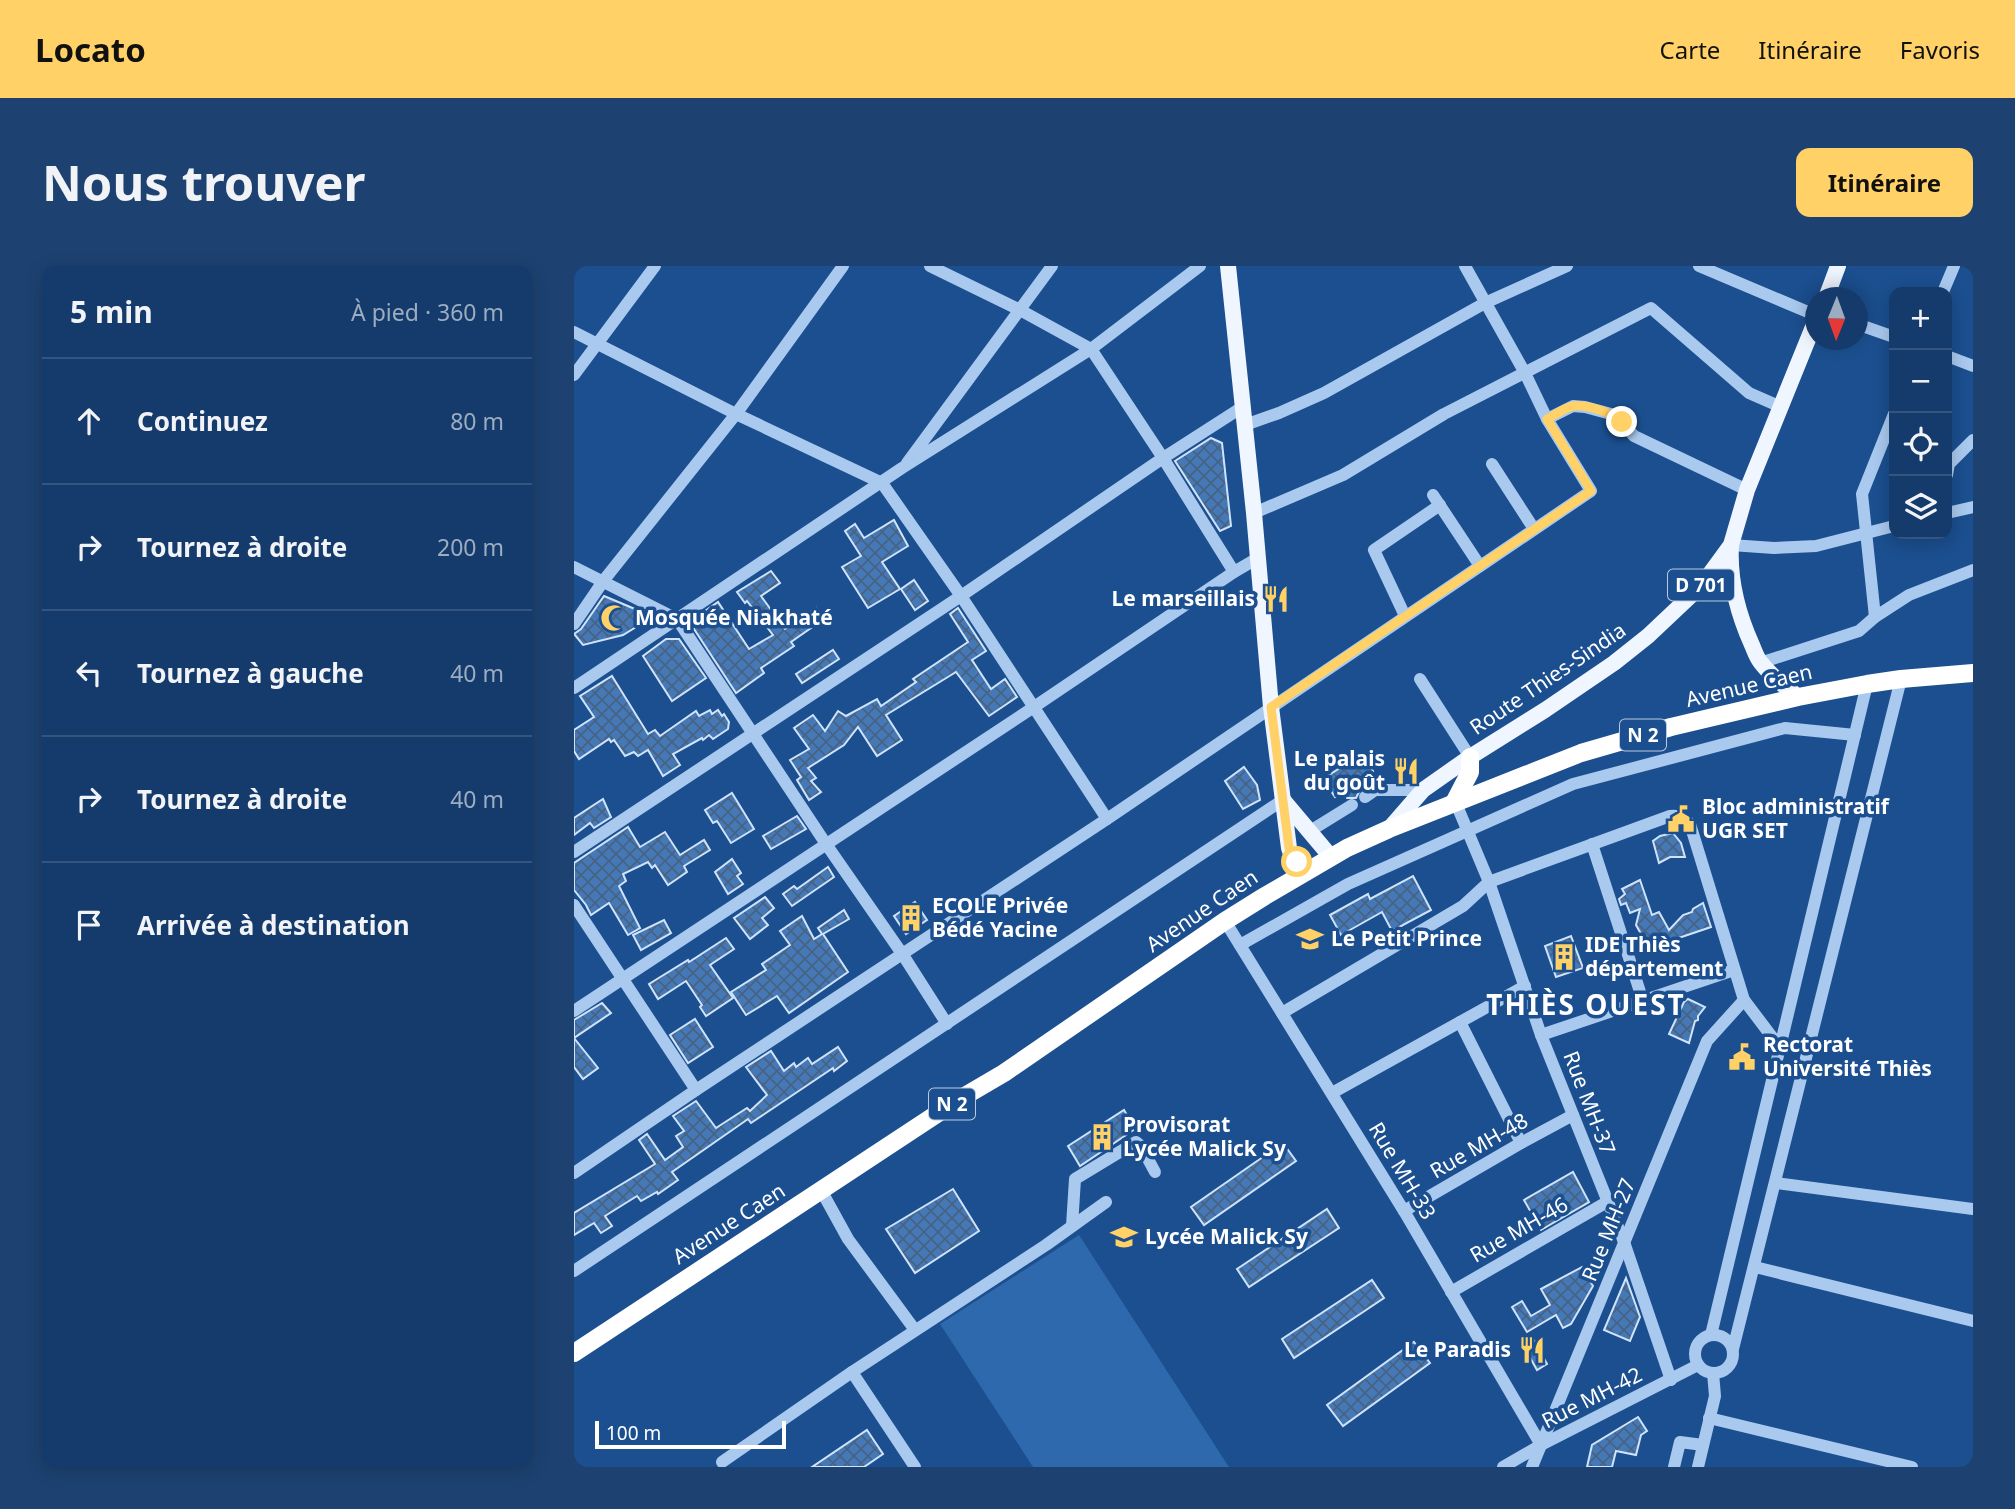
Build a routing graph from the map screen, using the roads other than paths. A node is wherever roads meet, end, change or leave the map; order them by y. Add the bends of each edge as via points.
1 (655, 266) edge
2 (843, 266) edge
3 (930, 266) edge
4 (1052, 266) edge
5 (1200, 266) edge
6 (1228, 266) edge
7 (1465, 266) edge
8 (1567, 266) edge
9 (1699, 266) edge
10 (1838, 266) edge
11 (1954, 266) edge
12 (1830, 287) edge
13 (1945, 287) edge
14 (1485, 303) junction
15 (1020, 310) junction
16 (1805, 311) edge
17 (1868, 328) edge
18 (574, 332) edge
19 (1889, 335) edge
20 (598, 343) junction
21 (1805, 347) edge
22 (1091, 349) junction
23 (1952, 358) edge
24 (1973, 366) edge
25 (1525, 373) junction
26 (574, 375) edge
27 (1244, 406) junction
28 (1781, 407) junction
29 (736, 414) junction
30 (1547, 419) junction
31 (1245, 425) junction
32 (1973, 440) edge
33 (1889, 441) edge
34 (1163, 458) junction
35 (1952, 463) edge
36 (1492, 464) dead end
37 (902, 468) junction
38 (882, 483) junction
39 (1747, 490) junction
40 (1973, 507) edge
41 (1952, 512) edge
42 (1254, 513) junction
43 (1889, 527) edge
44 (1535, 529) junction
45 (1865, 533) junction
46 (1731, 545) junction
47 (1258, 558) junction
48 (574, 566) edge
49 (1480, 566) junction
50 (1973, 570) edge
51 (1234, 572) junction
52 (604, 580) junction
53 (961, 596) junction
54 (1405, 616) junction
55 (1875, 617) junction
56 (677, 619) junction
57 (574, 624) edge
58 (1760, 663) junction
59 (1973, 673) edge
60 (1420, 679) dead end
61 (1901, 679) junction
62 (1867, 684) junction
63 (574, 688) edge
64 (1798, 697) junction
65 (1271, 707) junction
66 (1034, 708) junction
67 (754, 734) junction
68 (1855, 735) junction
69 (1470, 757) junction
70 (1423, 790) junction
71 (1365, 797) dead end
72 (1283, 800) junction
73 (1455, 801) junction
74 (1352, 805) dead end
75 (1107, 819) junction
76 (1390, 828) junction
77 (1310, 831) junction
78 (1468, 831) junction
79 (826, 844) junction
80 (1592, 844) junction
81 (574, 852) edge
82 (1331, 857) junction
83 (1304, 872) junction
84 (1489, 882) junction
85 (574, 905) edge
86 (1225, 921) junction
87 (1240, 945) junction
88 (903, 955) junction
89 (1734, 970) junction
90 (622, 979) junction
91 (1525, 986) junction
92 (1744, 1000) junction
93 (1643, 1001) junction
94 (574, 1011) edge
95 (1282, 1013) junction
96 (1460, 1022) junction
97 (947, 1024) junction
98 (1541, 1035) junction
99 (1779, 1046) junction
100 (696, 1090) junction
101 (1332, 1093) junction
102 (1573, 1115) junction
103 (1521, 1143) junction
104 (1155, 1172) dead end
105 (574, 1173) edge
106 (1776, 1183) junction
107 (821, 1190) junction
108 (1106, 1202) dead end
109 (1607, 1202) junction
110 (1973, 1209) edge
111 (1405, 1211) junction
112 (1072, 1226) junction
113 (1624, 1242) junction
114 (1755, 1267) junction
115 (574, 1271) edge
116 (1451, 1292) junction
117 (1973, 1321) edge
118 (915, 1330) junction
119 (1711, 1335) junction
120 (1733, 1349) junction
121 (574, 1353) edge
122 (1698, 1365) junction
123 (852, 1372) junction
124 (1713, 1373) junction
125 (1671, 1380) junction
126 (1709, 1419) junction
127 (1541, 1445) junction
128 (1703, 1445) junction
129 (722, 1462) dead end
130 (915, 1467) edge
131 (1503, 1467) edge
132 (1532, 1467) edge
133 (1674, 1467) edge
134 (1698, 1467) edge
135 (1912, 1467) edge

1 - 20 street
2 - 29 street
3 - 15 street
4 - 15 street
5 - 22 street
6 - 27 main road
7 - 14 street
8 - 14 street
9 - 16 street
10 - 12 main road
11 - 13 street
14 - 25 street
14 - 31 street via 1324,393
15 - 22 street
15 - 37 street
17 - 19 street
18 - 20 street
20 - 26 street
20 - 29 street
21 - 28 main road, Route Thies-Sindia / D 701
22 - 34 street
22 - 37 street
23 - 24 street
25 - 28 street via 1651,308 1748,393
25 - 30 street
25 - 42 street via 1444,414 1343,475
27 - 31 main road
27 - 34 street
28 - 39 main road, Route Thies-Sindia / D 701
29 - 38 street
29 - 52 street
30 - 39 street via 1573,406 1611,414 1634,436
30 - 44 street via 1591,491
31 - 42 main road
32 - 35 street
33 - 45 street via 1862,494
34 - 51 street
34 - 53 street
36 - 44 street
37 - 38 street
38 - 53 street
38 - 56 street
39 - 46 main road, Route Thies-Sindia / D 701
40 - 41 street
42 - 47 main road
43 - 45 street
44 - 49 street
45 - 46 street via 1816,546
45 - 55 street
46 - 58 main road via 1738,609
46 - 69 main road, Route Thies-Sindia / D 701 via 1700,586 1648,636 1578,688
47 - 51 street
47 - 65 main road
48 - 52 street
49 - 54 street
49 - 54 street via 1436,500 1374,550
50 - 55 street via 1909,595
51 - 66 street
52 - 56 street
52 - 57 street
53 - 66 street
53 - 67 street
54 - 65 street
55 - 58 street via 1843,638
56 - 63 street
56 - 67 street
58 - 64 main road
59 - 61 highway, Avenue Caen / N 2
60 - 69 street
61 - 62 highway, Avenue Caen / N 2
61 - 106 street
62 - 64 highway, Avenue Caen / N 2
62 - 68 street
64 - 73 highway, Avenue Caen / N 2 via 1581,753
65 - 72 main road
65 - 75 street
66 - 75 street
66 - 79 street
67 - 79 street
67 - 81 street
68 - 78 street via 1785,728 1573,784
68 - 99 street
69 - 70 main road, Route Thies-Sindia / D 701
69 - 73 highway via 1470,772
70 - 71 street via 1375,790
70 - 76 main road, Route Thies-Sindia / D 701
72 - 77 main road
72 - 83 main road via 1291,853
72 - 97 street
73 - 76 highway, Avenue Caen / N 2
73 - 78 street, Rue MH-37
74 - 77 street
75 - 88 street
76 - 82 highway, Avenue Caen / N 2
77 - 82 main road
78 - 84 street, Rue MH-37
78 - 87 street via 1348,884
79 - 88 street
79 - 90 street
80 - 84 street
80 - 89 street via 1670,816 1688,821
80 - 93 street
82 - 83 highway, Avenue Caen / N 2
83 - 86 highway, Avenue Caen / N 2
84 - 91 street, Rue MH-37
84 - 95 street via 1463,906
85 - 90 street
86 - 87 street, Rue MH-33
86 - 107 highway, Avenue Caen / N 2 via 1004,1073
87 - 95 street, Rue MH-33
88 - 97 street
88 - 100 street
89 - 92 street
89 - 93 street
90 - 94 street
90 - 100 street
91 - 96 street
91 - 98 street, Rue MH-37
92 - 99 street
92 - 113 street, Rue MH-27 via 1707,1041
93 - 98 street
95 - 101 street, Rue MH-33
96 - 101 street
96 - 103 street
97 - 115 street
98 - 102 street, Rue MH-37
99 - 119 street
100 - 105 street
101 - 111 street, Rue MH-33
102 - 103 street, Rue MH-48
102 - 109 street, Rue MH-37
103 - 111 street, Rue MH-48
104 - 112 street via 1136,1142 1075,1179
106 - 110 street
106 - 114 street
107 - 118 street via 848,1239
107 - 121 highway, Avenue Caen / N 2
108 - 112 street
109 - 113 street, Rue MH-37
109 - 116 street, Rue MH-46
111 - 116 street, Rue MH-33
112 - 118 street
113 - 125 street, Rue MH-37
113 - 127 street, Rue MH-27
114 - 117 street
114 - 120 street
116 - 127 street, Rue MH-33
118 - 123 street
119 - 120 street via 1721,1335
119 - 122 street via 1697,1344
120 - 124 street via 1729,1367
122 - 124 street
122 - 125 street, Rue MH-42
123 - 129 street
123 - 130 street
124 - 126 street via 1715,1396
125 - 127 street, Rue MH-42
126 - 128 street
126 - 135 street
127 - 131 street, Rue MH-42
127 - 132 street, Rue MH-27
128 - 133 street via 1680,1442
128 - 134 street

